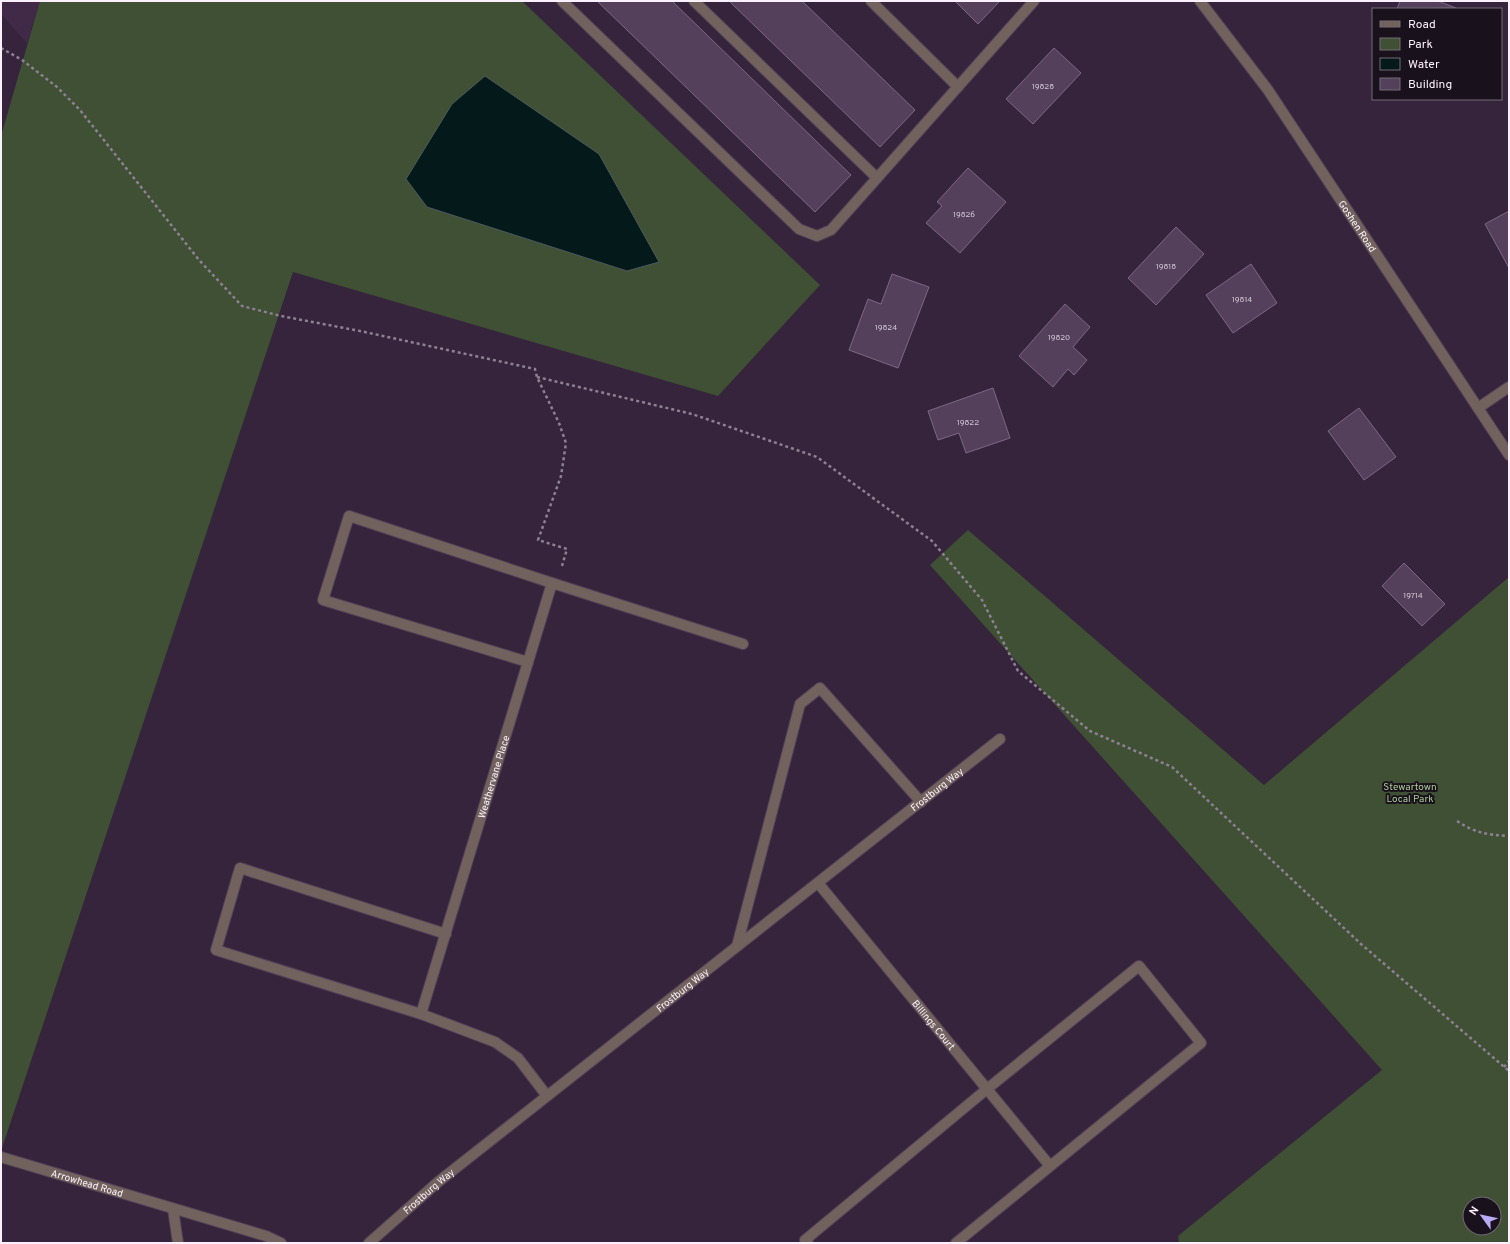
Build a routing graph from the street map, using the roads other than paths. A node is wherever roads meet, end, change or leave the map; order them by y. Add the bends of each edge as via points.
1 (562, 1) edge
2 (694, 1) edge
3 (871, 1) edge
4 (1034, 1) edge
5 (1200, 1) edge
6 (958, 87) junction
7 (877, 178) junction
8 (1509, 386) edge
9 (1478, 408) junction
10 (1509, 455) edge
11 (555, 584) junction
12 (743, 644) dead end
13 (528, 662) junction
14 (1000, 740) dead end
15 (921, 802) junction
16 (818, 883) junction
17 (446, 934) junction
18 (737, 946) junction
19 (421, 1014) junction
20 (987, 1089) junction
21 (547, 1096) junction
22 (1, 1157) edge
23 (1050, 1166) junction
24 (173, 1209) junction
25 (278, 1242) edge
26 (178, 1243) edge
27 (369, 1243) edge
28 (808, 1243) edge
29 (956, 1243) edge

1 - 7 street via 799,229 817,236 831,230
2 - 7 street
3 - 6 street
4 - 6 street
5 - 9 street, Goshen Road via 1268,90
6 - 7 street
8 - 9 street
9 - 10 street, Goshen Road
11 - 12 street
11 - 13 street, Weathervane Place
11 - 13 street via 349,516 323,600
13 - 17 street, Weathervane Place
14 - 15 street, Frostburg Way
15 - 16 street, Frostburg Way
15 - 18 street via 820,688 800,704
16 - 18 street, Frostburg Way
16 - 20 street, Billings Court
17 - 19 street, Weathervane Place
17 - 19 street via 240,868 216,950
18 - 21 street, Frostburg Way
19 - 21 street via 495,1042 518,1058
20 - 23 street, Billings Court
20 - 23 street via 1139,966 1202,1043
20 - 28 street via 805,1240
21 - 27 street, Frostburg Way via 438,1182
22 - 24 street, Arrowhead Road
23 - 29 street
24 - 25 street, Arrowhead Road via 266,1236
24 - 26 street

